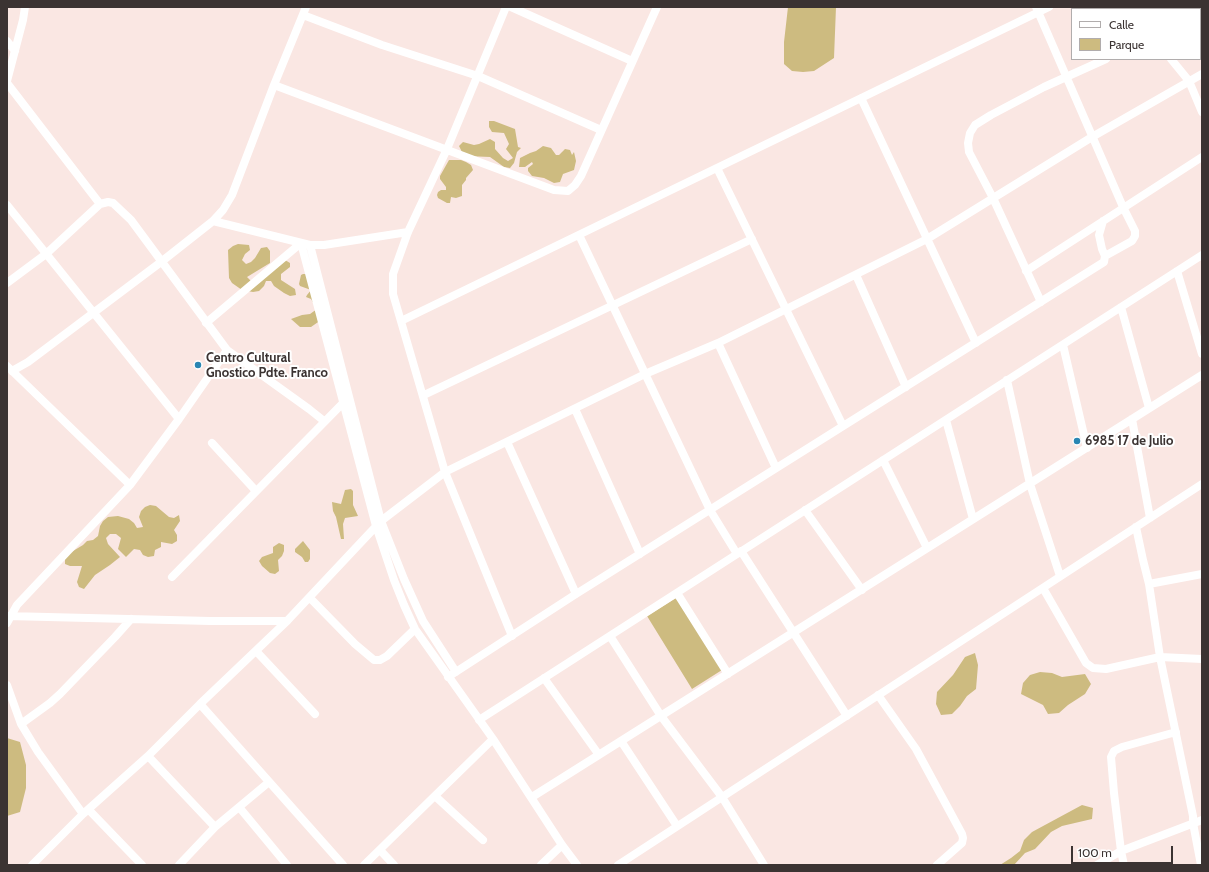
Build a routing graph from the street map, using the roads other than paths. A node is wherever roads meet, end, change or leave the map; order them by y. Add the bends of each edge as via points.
1 (25, 7) edge
2 (306, 7) edge
3 (506, 7) edge
4 (512, 7) edge
5 (658, 7) edge
6 (1049, 7) edge
7 (1037, 10) edge
8 (303, 16) junction
9 (7, 41) edge
10 (15, 51) junction
11 (632, 60) junction
12 (1104, 60) edge
13 (1172, 60) edge
14 (1202, 74) edge
15 (478, 76) junction
16 (1066, 77) junction
17 (1189, 81) junction
18 (7, 82) edge
19 (274, 84) junction
20 (860, 98) junction
21 (1202, 112) edge
22 (601, 130) junction
23 (1092, 137) junction
24 (447, 149) junction
25 (1202, 157) edge
26 (717, 168) junction
27 (993, 198) junction
28 (100, 204) junction
29 (7, 205) edge
30 (1123, 207) junction
31 (213, 221) junction
32 (1103, 221) junction
33 (408, 232) junction
34 (579, 235) junction
35 (752, 239) junction
36 (927, 239) junction
37 (301, 243) junction
38 (310, 245) junction
39 (46, 254) junction
40 (1105, 256) junction
41 (1202, 256) edge
42 (161, 262) junction
43 (1026, 271) junction
44 (1178, 271) junction
45 (856, 275) junction
46 (7, 283) edge
47 (1041, 302) junction
48 (612, 305) junction
49 (1121, 307) junction
50 (786, 309) junction
51 (94, 312) junction
52 (401, 321) junction
53 (206, 323) junction
54 (718, 343) junction
55 (976, 343) junction
56 (1063, 345) junction
57 (228, 350) junction
58 (1202, 354) edge
59 (9, 368) edge
60 (646, 374) junction
61 (1202, 375) edge
62 (1007, 380) junction
63 (906, 387) junction
64 (424, 395) junction
65 (343, 403) junction
66 (1149, 408) junction
67 (575, 409) junction
68 (179, 419) junction
69 (1132, 419) junction
70 (946, 420) junction
71 (324, 421) junction
72 (843, 426) junction
73 (508, 442) junction
74 (212, 443) dead end
75 (1087, 448) junction
76 (883, 460) junction
77 (776, 468) junction
78 (445, 472) junction
79 (1030, 484) junction
80 (1202, 484) edge
81 (130, 485) junction
82 (256, 491) junction
83 (710, 510) junction
84 (805, 510) junction
85 (1150, 518) junction
86 (973, 519) junction
87 (379, 524) junction
88 (1136, 527) junction
89 (927, 548) junction
90 (739, 553) junction
91 (640, 554) junction
92 (1202, 574) edge
93 (1060, 576) junction
94 (172, 577) dead end
95 (1149, 584) junction
96 (1043, 588) junction
97 (862, 590) junction
98 (677, 593) junction
99 (576, 594) junction
100 (310, 598) junction
101 (8, 619) edge
102 (131, 619) junction
103 (287, 621) junction
104 (415, 629) junction
105 (794, 632) junction
106 (512, 636) junction
107 (610, 636) junction
108 (256, 651) junction
109 (1160, 657) junction
110 (1202, 659) edge
111 (456, 672) junction
112 (728, 674) junction
113 (448, 677) junction
114 (544, 678) junction
115 (7, 684) edge
116 (878, 695) junction
117 (200, 704) junction
118 (315, 714) dead end
119 (661, 716) junction
120 (847, 716) junction
121 (478, 720) junction
122 (21, 724) junction
123 (1176, 732) junction
124 (493, 739) junction
125 (621, 742) junction
126 (600, 755) junction
127 (148, 756) junction
128 (269, 782) junction
129 (435, 796) junction
130 (722, 797) junction
131 (532, 798) junction
132 (239, 807) junction
133 (86, 812) junction
134 (1202, 820) edge
135 (1193, 823) junction
136 (677, 826) junction
137 (215, 828) junction
138 (483, 840) dead end
139 (562, 844) junction
140 (380, 850) junction
141 (1121, 851) junction
142 (38, 863) edge
143 (761, 864) edge
144 (142, 865) edge
145 (179, 865) edge
146 (287, 865) edge
147 (343, 865) edge
148 (364, 865) edge
149 (394, 865) edge
150 (541, 865) edge
151 (577, 865) edge
152 (618, 865) edge
153 (937, 865) edge
154 (1097, 865) edge
155 (1124, 865) edge
156 (1201, 865) edge

1 - 10 street
2 - 8 street
3 - 15 street
4 - 11 street
5 - 11 street
6 - 7 street
7 - 16 street
7 - 20 street
8 - 15 street
8 - 19 street
9 - 10 street
10 - 18 street
11 - 22 street
12 - 16 street
13 - 17 street
14 - 17 street
15 - 22 street
15 - 24 street
16 - 23 street
16 - 27 street via 991,115 972,129 968,143 969,152
17 - 21 street
17 - 23 street
18 - 28 street
19 - 24 street
19 - 31 street via 232,195 224,210
20 - 26 street
20 - 36 street
22 - 24 street via 581,176 568,191 554,190
23 - 27 street
23 - 30 street
24 - 33 street
25 - 30 street
26 - 34 street
26 - 35 street
27 - 36 street
27 - 43 street
28 - 39 street
28 - 42 street via 113,203 131,220
29 - 39 street
30 - 32 street
30 - 40 street via 1136,232 1135,236 1132,241
31 - 37 street
31 - 42 street
32 - 40 street via 1099,234
32 - 43 street
33 - 38 street
33 - 52 street via 393,274 393,294
34 - 48 street
34 - 52 street
35 - 48 street
35 - 50 street
36 - 45 street
36 - 55 street
37 - 38 street
37 - 53 street
37 - 65 street
38 - 87 street
39 - 46 street
39 - 51 street
40 - 47 street via 1104,262
41 - 44 street
42 - 51 street
42 - 53 street
43 - 47 street
44 - 49 street
44 - 58 street
45 - 50 street
45 - 63 street
47 - 55 street
48 - 60 street
48 - 64 street
49 - 56 street
49 - 66 street
50 - 54 street
50 - 72 street
51 - 59 street via 28,362
51 - 68 street
52 - 64 street
53 - 57 street
54 - 60 street
54 - 77 street
55 - 63 street
56 - 62 street
56 - 75 street
57 - 68 street
57 - 71 street
59 - 81 street
60 - 67 street
60 - 83 street
61 - 66 street
62 - 70 street
62 - 79 street
63 - 72 street
64 - 78 street
65 - 71 street
65 - 87 street
66 - 69 street
67 - 73 street
67 - 91 street
68 - 81 street
69 - 75 street
69 - 85 street
70 - 76 street
70 - 86 street
71 - 82 street
72 - 77 street
73 - 78 street
73 - 99 street
74 - 82 street
75 - 79 street
76 - 84 street
76 - 89 street
77 - 83 street
78 - 87 street
78 - 106 street
79 - 86 street
79 - 93 street
80 - 85 street
81 - 101 street via 17,605
82 - 94 street
83 - 90 street
83 - 91 street
84 - 90 street
84 - 97 street
85 - 88 street
86 - 89 street
87 - 100 street
87 - 104 street via 394,580
87 - 111 street via 423,621
88 - 93 street
88 - 95 street
89 - 97 street
90 - 98 street
90 - 105 street
91 - 99 street
92 - 95 street
93 - 96 street
95 - 109 street
96 - 109 street via 1086,663 1093,668 1106,669
96 - 116 street
97 - 105 street
98 - 107 street
98 - 112 street
99 - 106 street
100 - 103 street
100 - 104 street via 374,660 387,656
101 - 102 street
102 - 103 street
102 - 122 street via 60,694
103 - 108 street
104 - 113 street
105 - 112 street
105 - 120 street
106 - 111 street
107 - 114 street
107 - 119 street
108 - 117 street
108 - 118 street
109 - 110 street
109 - 123 street
111 - 113 street
112 - 119 street
113 - 121 street
114 - 121 street
114 - 126 street
115 - 122 street
116 - 120 street
116 - 153 street via 916,749 962,834 962,843
117 - 127 street
117 - 128 street
119 - 125 street
119 - 130 street
120 - 130 street
121 - 124 street
122 - 133 street via 38,752
123 - 135 street
123 - 141 street via 1122,747 1114,751 1111,757
124 - 129 street
124 - 131 street
125 - 126 street
125 - 136 street
126 - 131 street
127 - 133 street
127 - 137 street
128 - 132 street
128 - 147 street
129 - 138 street
129 - 140 street
130 - 136 street
130 - 143 street
131 - 139 street
132 - 137 street
132 - 146 street
133 - 142 street
133 - 144 street
134 - 135 street
135 - 141 street
135 - 156 street
136 - 152 street
137 - 145 street
139 - 150 street
139 - 151 street
140 - 148 street
140 - 149 street
141 - 154 street
141 - 155 street

